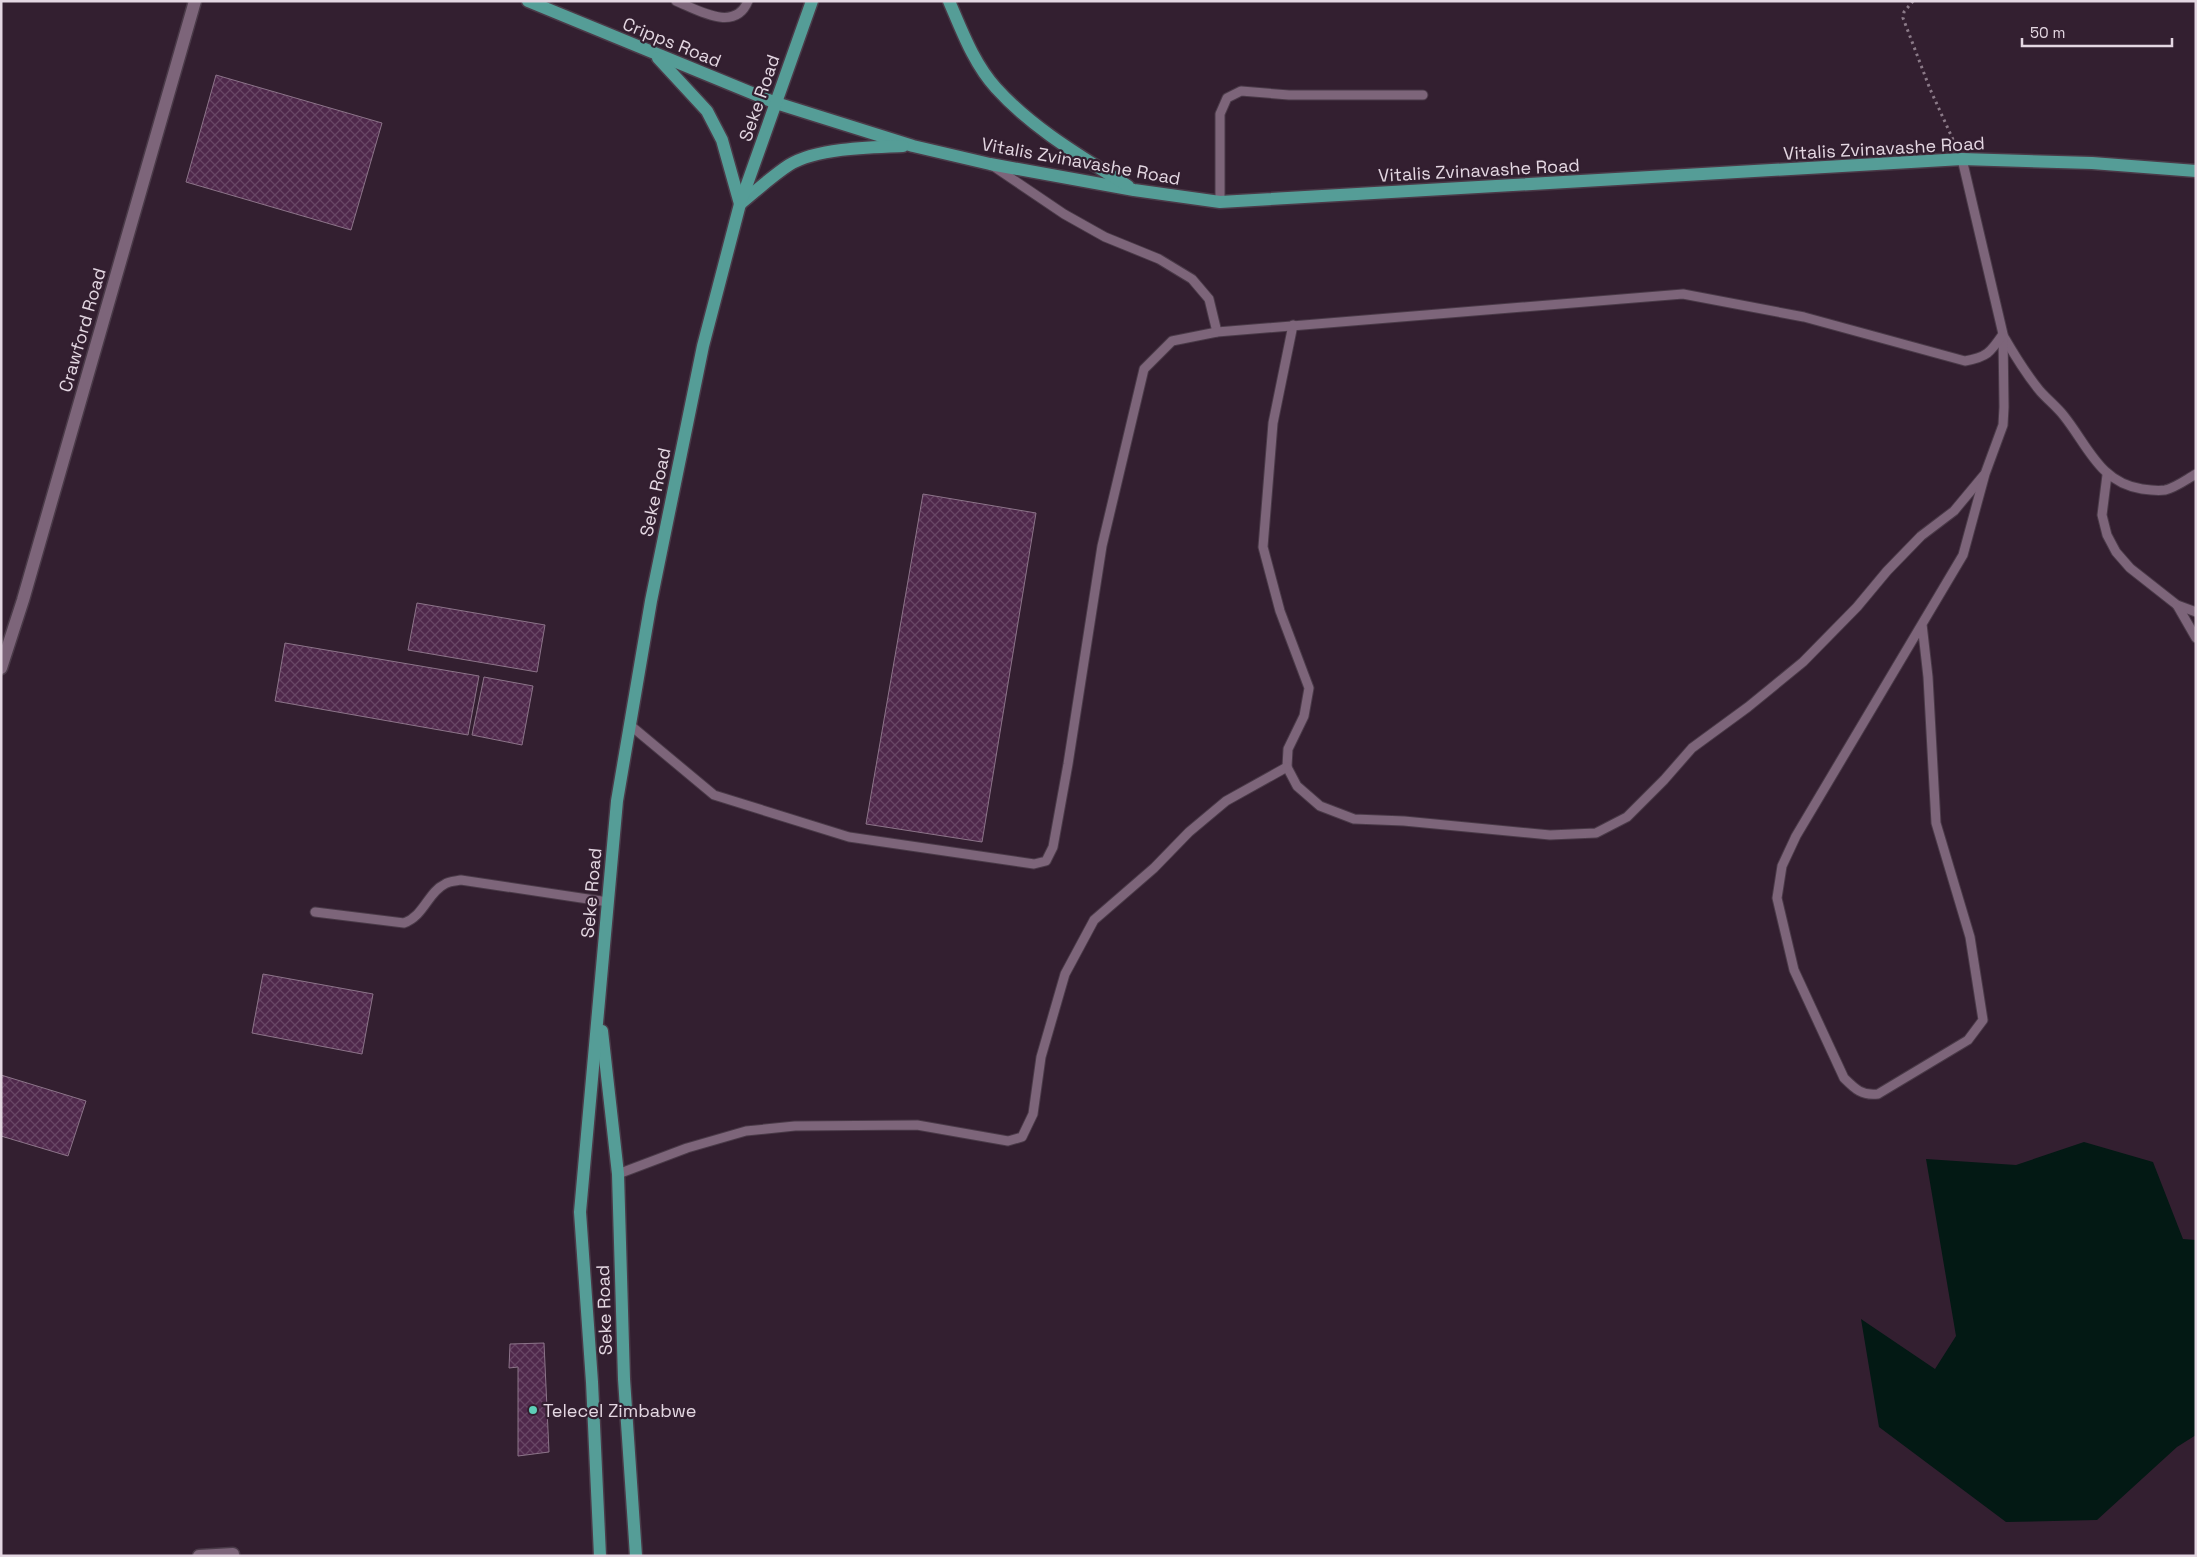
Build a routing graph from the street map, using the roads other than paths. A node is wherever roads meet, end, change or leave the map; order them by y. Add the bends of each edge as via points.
1 (194, 1) edge
2 (528, 1) edge
3 (676, 1) edge
4 (748, 1) edge
5 (812, 1) edge
6 (949, 1) edge
7 (655, 54) junction
8 (1423, 95) dead end
9 (776, 103) junction
10 (913, 146) junction
11 (1962, 159) junction
12 (990, 164) junction
13 (2196, 171) edge
14 (1134, 190) junction
15 (1220, 202) junction
16 (740, 204) junction
17 (1293, 326) junction
18 (1217, 332) junction
19 (2003, 334) junction
20 (1985, 474) junction
21 (2196, 474) edge
22 (2107, 475) junction
23 (2177, 605) junction
24 (2196, 612) edge
25 (1922, 624) junction
26 (2196, 638) edge
27 (1, 668) edge
28 (630, 725) junction
29 (1287, 767) junction
30 (608, 902) junction
31 (315, 912) dead end
32 (599, 1004) junction
33 (618, 1174) junction
34 (233, 1554) dead end
35 (199, 1556) edge
36 (600, 1556) edge
37 (636, 1556) edge

1 - 27 street, Crawford Road
2 - 7 main road, Cripps Road
3 - 4 lane via 720,18 733,17 744,10
5 - 9 main road, Seke Road
6 - 14 main road via 968,46 996,87 1038,127
7 - 9 main road, Cripps Road
7 - 16 main road via 707,111 722,140
8 - 15 lane via 1241,92 1227,98 1220,114
9 - 10 main road, Vitalis Zvinavashe Road
9 - 16 main road, Seke Road
10 - 12 main road, Vitalis Zvinavashe Road
10 - 16 main road via 858,147 816,155 790,164
11 - 13 main road, Vitalis Zvinavashe Road via 2092,163
11 - 15 main road, Vitalis Zvinavashe Road
11 - 19 lane
12 - 14 main road, Vitalis Zvinavashe Road
12 - 18 lane via 1064,214 1105,237 1159,259 1192,279 1209,299
14 - 15 main road, Vitalis Zvinavashe Road
16 - 28 main road, Seke Road via 703,346 650,601
17 - 18 lane
17 - 19 lane via 1683,294 1804,317 1965,361 1983,358
17 - 29 lane via 1273,423 1264,547 1280,611 1309,688 1304,716 1288,749
18 - 28 lane via 1172,341 1144,369 1102,546 1068,764 1053,847 1046,861 1034,864 849,837 714,795
19 - 20 lane via 2003,425
19 - 22 lane via 2018,362 2070,422
20 - 25 lane via 1963,555
20 - 29 lane via 1954,511 1921,536 1803,662 1692,748 1626,817 1596,833 1550,835 1354,819 1320,806 1297,786
21 - 22 lane via 2166,490 2131,488
22 - 23 lane via 2102,516 2116,552 2130,568
23 - 24 lane
23 - 26 lane
25 - 25 lane via 1796,836 1782,866 1777,898 1794,970 1844,1078 1866,1095 1878,1094 1968,1040 1983,1020 1970,937 1936,823
28 - 30 main road, Seke Road via 617,801
29 - 33 lane via 1226,801 1094,920 1065,974 1041,1057 1033,1114 1022,1137 1008,1141 917,1126 795,1126 746,1132 687,1148
30 - 31 lane via 461,880 440,887 416,917 404,923
30 - 32 main road, Seke Road
32 - 33 main road, Seke Road
32 - 36 main road, Seke Road via 580,1212
33 - 37 main road, Seke Road via 624,1379
34 - 35 street

